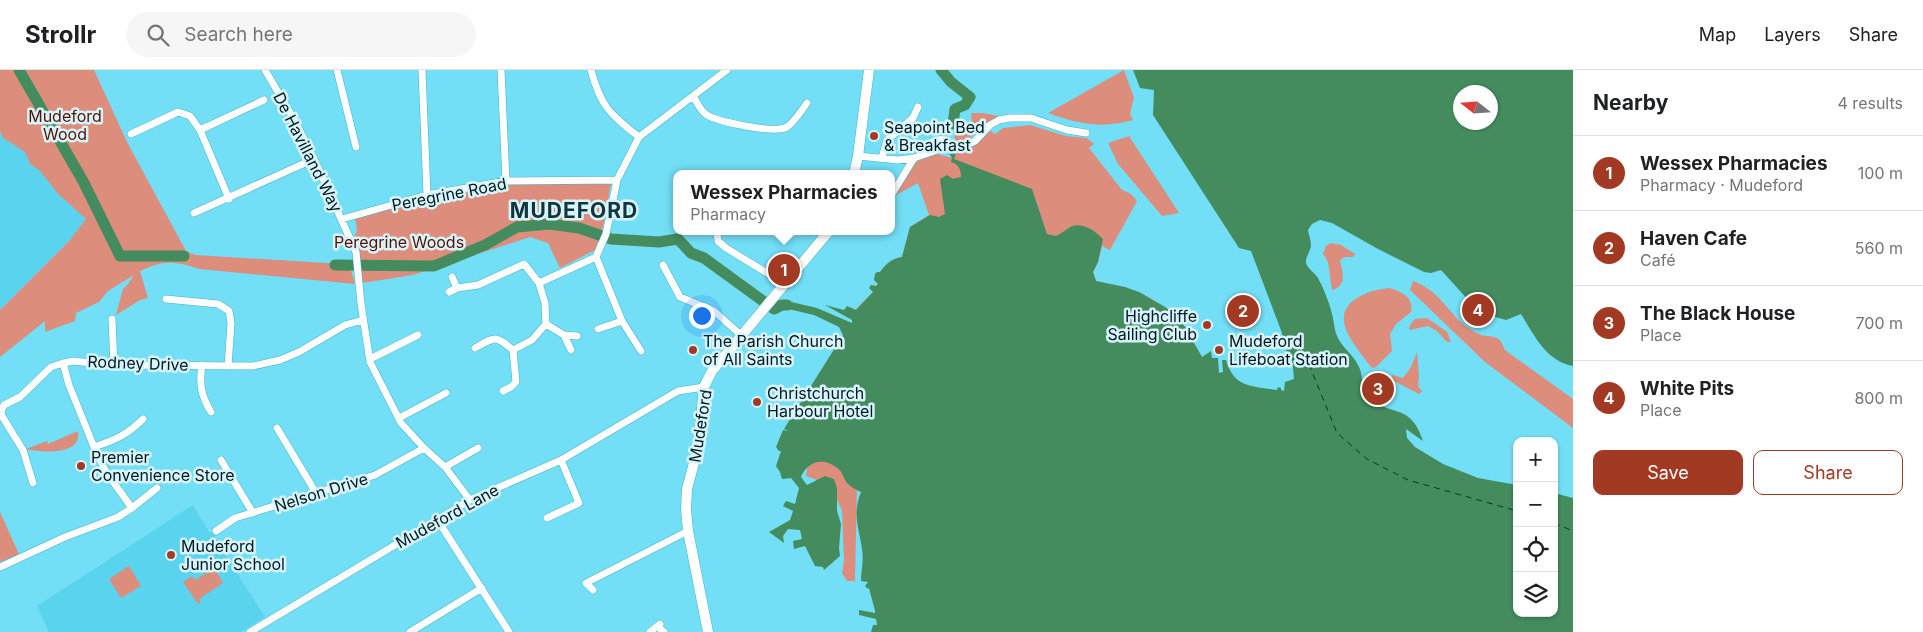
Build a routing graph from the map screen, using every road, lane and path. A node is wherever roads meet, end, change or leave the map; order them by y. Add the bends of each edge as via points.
1 (264, 70) edge
2 (337, 70) edge
3 (422, 70) edge
4 (500, 70) edge
5 (591, 70) edge
6 (726, 70) edge
7 (869, 70) edge
8 (693, 96) junction
9 (264, 100) dead end
10 (807, 103) dead end
11 (918, 107) dead end
12 (200, 130) junction
13 (1086, 133) dead end
14 (131, 134) dead end
15 (639, 136) junction
16 (356, 147) dead end
17 (858, 156) junction
18 (882, 158) junction
19 (914, 158) junction
20 (314, 159) junction
21 (855, 170) edge
22 (617, 180) junction
23 (506, 181) junction
24 (895, 189) edge
25 (426, 195) junction
26 (229, 199) junction
27 (194, 213) dead end
28 (342, 219) junction
29 (717, 235) edge
30 (826, 235) edge
31 (596, 257) junction
32 (663, 266) dead end
33 (452, 277) dead end
34 (539, 283) junction
35 (785, 284) junction
36 (457, 288) junction
37 (449, 292) dead end
38 (166, 299) dead end
39 (112, 319) dead end
40 (364, 320) junction
41 (622, 320) junction
42 (546, 324) junction
43 (598, 329) dead end
44 (418, 335) dead end
45 (564, 335) junction
46 (577, 336) dead end
47 (742, 336) junction
48 (475, 348) dead end
49 (514, 350) junction
50 (571, 350) dead end
51 (641, 351) dead end
52 (370, 359) junction
53 (63, 363) junction
54 (114, 365) junction
55 (202, 365) junction
56 (228, 366) junction
57 (704, 387) junction
58 (503, 391) dead end
59 (446, 393) dead end
60 (211, 412) dead end
61 (399, 418) junction
62 (143, 419) dead end
63 (277, 428) dead end
64 (94, 447) junction
65 (424, 448) junction
66 (478, 448) dead end
67 (221, 460) dead end
68 (561, 460) junction
69 (445, 467) junction
70 (33, 483) dead end
71 (157, 488) dead end
72 (316, 493) junction
73 (470, 500) junction
74 (132, 508) junction
75 (253, 513) junction
76 (547, 518) dead end
77 (437, 519) junction
78 (216, 531) dead end
79 (688, 531) junction
80 (0, 567) edge
81 (482, 588) junction
82 (593, 590) dead end
83 (250, 632) edge
84 (410, 632) edge
85 (509, 632) edge
86 (650, 632) edge
87 (664, 632) edge
88 (708, 632) edge

1 - 20 street, De Havilland Way
2 - 16 street
3 - 25 street
4 - 23 street
5 - 15 street via 603,103 614,117
6 - 8 street
7 - 17 street
8 - 10 street via 706,114 716,119 768,130 786,127
8 - 15 street
9 - 12 street
11 - 18 street via 913,118 886,140
12 - 14 street via 190,116 178,112
12 - 26 street
13 - 19 street via 1031,118 1009,118 990,125 962,148 951,147
15 - 22 street
17 - 18 street
17 - 21 street
18 - 19 street
19 - 24 street
20 - 26 street
20 - 28 street, De Havilland Way
22 - 23 street, Peregrine Road
22 - 31 street via 605,237
23 - 25 street, Peregrine Road
25 - 28 street, Peregrine Road
26 - 27 street
28 - 40 street, De Havilland Way via 356,252
29 - 35 street via 726,248
30 - 35 street, Mudeford
31 - 34 street
31 - 41 street
32 - 47 street via 676,294 714,311
33 - 36 street
34 - 36 street via 524,264 478,285
34 - 42 street
35 - 47 street, Mudeford
36 - 37 street
38 - 56 street via 218,304 229,311
39 - 54 street
40 - 52 street, De Havilland Way
40 - 56 street, Rodney Drive via 345,325 280,360 253,366
41 - 43 street
41 - 51 street
42 - 45 street
42 - 49 street via 532,340
44 - 52 street
45 - 46 street
45 - 50 street
47 - 57 street, Mudeford via 712,371
48 - 49 street via 491,339 499,339
49 - 58 street via 516,382
52 - 61 street, De Havilland Way
53 - 54 street, Rodney Drive via 83,361
53 - 64 street
53 - 70 street, Rodney Drive via 51,367 20,397 2,408 2,416 27,457
54 - 55 street, Rodney Drive
55 - 56 street, Rodney Drive
55 - 60 street via 199,383
57 - 68 street, Mudeford Lane via 668,396
57 - 79 street, Mudeford via 698,448 688,490
59 - 61 street
61 - 65 street, De Havilland Way
62 - 64 street via 119,438
63 - 72 street
64 - 74 street via 106,472
65 - 69 street, De Havilland Way
65 - 72 street, Nelson Drive via 375,475
66 - 69 street
67 - 75 street
68 - 73 street, Mudeford Lane
68 - 76 street via 579,503
69 - 73 street, De Havilland Way
71 - 74 street
72 - 75 street, Nelson Drive
73 - 77 street, Mudeford Lane
74 - 80 street via 118,517
75 - 78 street, Nelson Drive via 234,518
77 - 81 street
77 - 83 street, Mudeford Lane
79 - 82 street via 586,583
79 - 88 street, Mudeford
81 - 84 street
81 - 85 street
86 - 87 street via 659,625

